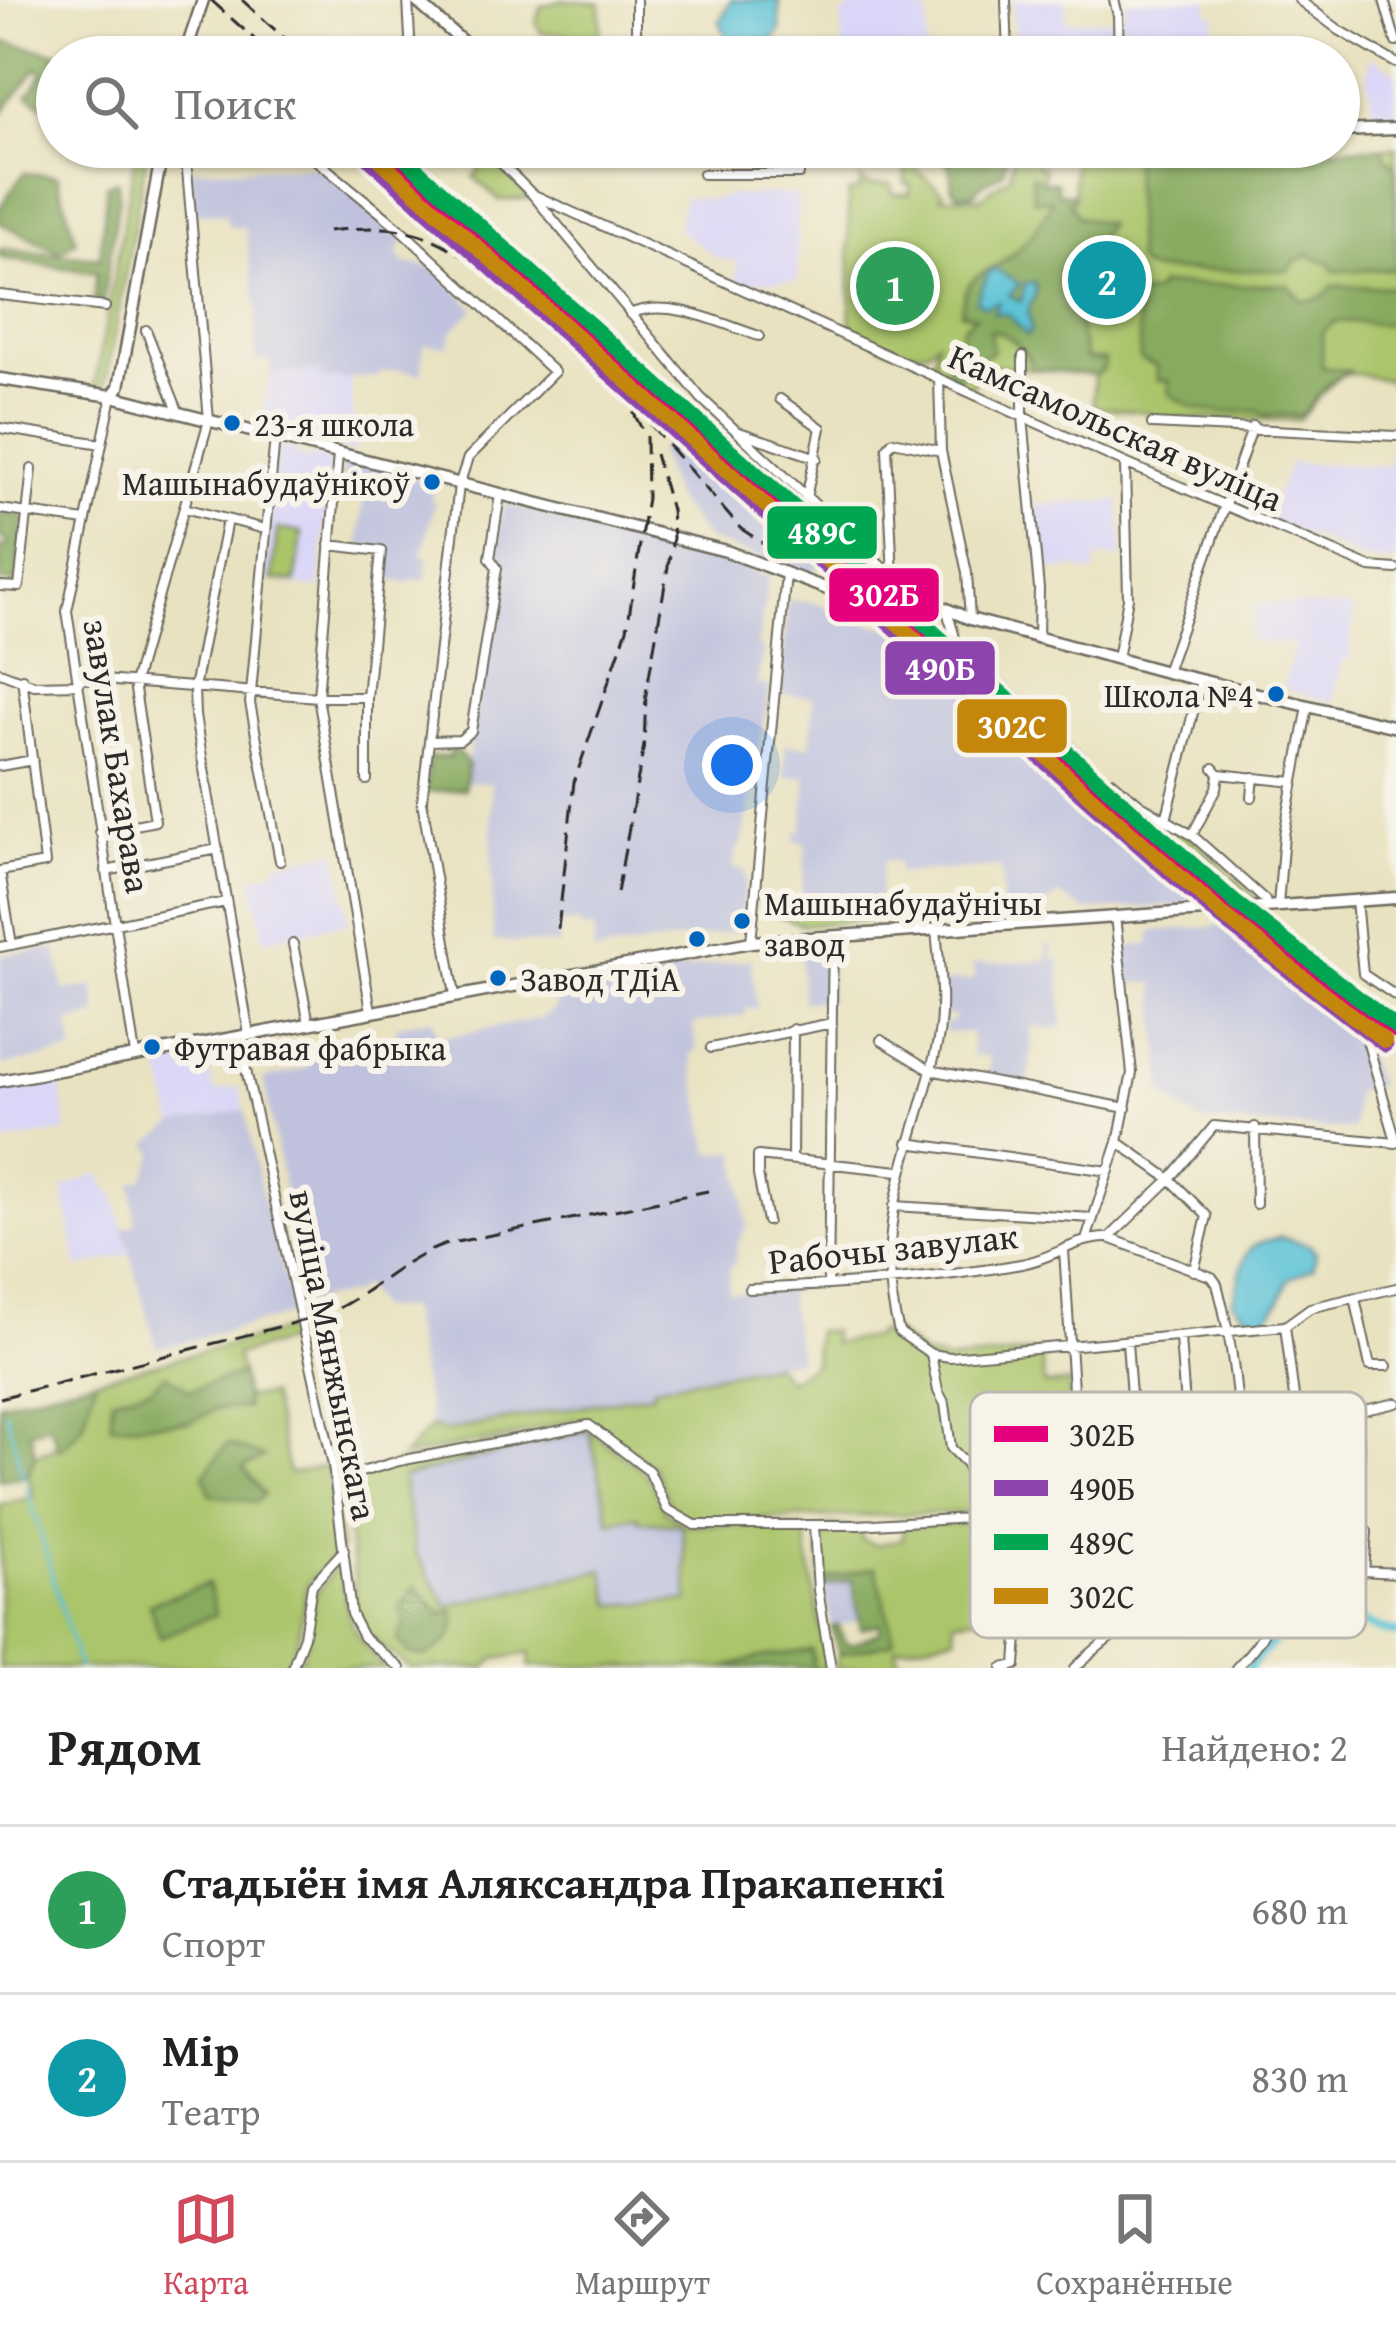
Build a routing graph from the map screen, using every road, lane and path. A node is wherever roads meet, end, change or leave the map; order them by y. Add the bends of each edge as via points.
1 (200, 0) edge
2 (411, 0) edge
3 (426, 0) edge
4 (636, 0) edge
5 (1006, 0) edge
6 (1114, 0) edge
7 (1299, 0) edge
8 (1384, 0) edge
9 (188, 36) edge
10 (411, 36) edge
11 (455, 36) edge
12 (467, 36) edge
13 (636, 36) edge
14 (1007, 36) edge
15 (1118, 36) edge
16 (1350, 36) edge
17 (1360, 41) edge
18 (1396, 42) edge
19 (1394, 59) edge
20 (1396, 129) edge
21 (1360, 130) edge
22 (156, 168) edge
23 (186, 168) edge
24 (323, 168) edge
25 (508, 168) edge
26 (511, 168) edge
27 (799, 168) edge
28 (512, 172) junction
29 (703, 174) dead end
30 (552, 209) junction
31 (0, 295) edge
32 (105, 307) dead end
33 (631, 314) junction
34 (146, 330) dead end
35 (759, 336) dead end
36 (1023, 356) dead end
37 (0, 379) edge
38 (939, 379) junction
39 (112, 396) junction
40 (780, 399) dead end
41 (178, 412) junction
42 (1023, 417) junction
43 (209, 420) junction
44 (1152, 424) dead end
45 (1253, 427) junction
46 (0, 428) edge
47 (734, 430) junction
48 (1396, 436) edge
49 (274, 437) junction
50 (102, 444) junction
51 (941, 451) junction
52 (338, 454) junction
53 (817, 458) junction
54 (1125, 463) junction
55 (32, 469) dead end
56 (459, 485) junction
57 (500, 495) junction
58 (806, 498) junction
59 (1225, 507) junction
60 (184, 508) junction
61 (0, 509) edge
62 (28, 511) junction
63 (227, 520) junction
64 (85, 521) junction
65 (265, 529) junction
66 (330, 544) junction
67 (1396, 569) edge
68 (786, 572) junction
69 (893, 579) junction
70 (0, 586) edge
71 (911, 594) junction
72 (947, 611) junction
73 (970, 619) junction
74 (1038, 638) junction
75 (1117, 659) junction
76 (0, 671) edge
77 (1166, 672) junction
78 (22, 678) junction
79 (79, 681) junction
80 (1201, 681) junction
81 (134, 683) junction
82 (194, 688) junction
83 (251, 693) junction
84 (367, 697) junction
85 (318, 698) junction
86 (1308, 706) junction
87 (1396, 727) edge
88 (429, 741) junction
89 (1082, 757) dead end
90 (32, 760) junction
91 (0, 766) edge
92 (1254, 778) junction
93 (367, 780) dead end
94 (1112, 781) dead end
95 (1294, 782) junction
96 (1252, 797) dead end
97 (1166, 816) junction
98 (100, 832) junction
99 (1192, 835) junction
100 (218, 849) junction
101 (280, 861) dead end
102 (0, 871) edge
103 (106, 871) junction
104 (1396, 898) edge
105 (1356, 900) junction
106 (226, 902) junction
107 (1272, 906) junction
108 (1115, 916) junction
109 (116, 925) junction
110 (936, 928) junction
111 (832, 935) junction
112 (751, 942) junction
113 (292, 944) dead end
114 (12, 945) junction
115 (0, 947) edge
116 (1276, 951) dead end
117 (455, 995) junction
118 (1396, 997) edge
119 (371, 1011) junction
120 (309, 1023) junction
121 (832, 1023) junction
122 (794, 1029) junction
123 (244, 1035) junction
124 (881, 1040) dead end
125 (711, 1048) dead end
126 (135, 1055) junction
127 (930, 1070) junction
128 (0, 1081) edge
129 (1126, 1108) junction
130 (1255, 1127) junction
131 (1118, 1142) junction
132 (1396, 1142) edge
133 (908, 1143) junction
134 (792, 1159) junction
135 (830, 1163) junction
136 (1108, 1171) junction
137 (899, 1172) junction
138 (1170, 1179) junction
139 (1256, 1204) dead end
140 (894, 1206) junction
141 (1092, 1218) junction
142 (767, 1221) dead end
143 (1088, 1237) junction
144 (1109, 1238) junction
145 (1064, 1249) junction
146 (1194, 1271) junction
147 (889, 1280) junction
148 (828, 1285) junction
149 (1396, 1288) edge
150 (749, 1289) dead end
151 (1355, 1298) junction
152 (1285, 1326) junction
153 (1231, 1334) junction
154 (1180, 1338) junction
155 (1127, 1342) junction
156 (1072, 1346) junction
157 (931, 1354) junction
158 (1387, 1366) dead end
159 (1074, 1392) edge
160 (1131, 1392) edge
161 (1184, 1392) edge
162 (1236, 1392) edge
163 (1294, 1392) edge
164 (1396, 1403) edge
165 (1366, 1409) edge
166 (333, 1465) junction
167 (351, 1474) junction
168 (970, 1476) edge
169 (338, 1494) junction
170 (970, 1516) edge
171 (814, 1526) junction
172 (1367, 1532) dead end
173 (1366, 1545) edge
174 (345, 1549) junction
175 (1366, 1572) edge
176 (1396, 1573) edge
177 (1018, 1638) edge
178 (1109, 1638) edge
179 (1259, 1638) edge
180 (1081, 1666) edge
181 (292, 1668) edge
182 (400, 1668) edge
183 (831, 1668) edge
184 (1003, 1668) edge
185 (1236, 1668) edge

1 - 9 main road
2 - 10 street
2 - 11 main road
3 - 12 main road
4 - 13 street
5 - 14 street
6 - 15 street
7 - 16 street
8 - 18 street
17 - 19 street
20 - 21 main road
22 - 39 main road
23 - 43 street
24 - 56 street via 554,372 468,458
25 - 28 street
26 - 28 street
27 - 29 street
28 - 30 street
30 - 33 street
30 - 38 street, Камсамольская вуліца
31 - 32 street
33 - 35 street via 665,308
33 - 47 street
34 - 41 street
36 - 42 street
37 - 39 main road
38 - 42 street, Камсамольская вуліца
38 - 51 street
39 - 41 main road
39 - 50 street, завулак Бахарава
40 - 53 street via 820,428
41 - 43 main road
42 - 54 street, Камсамольская вуліца
42 - 74 street
43 - 49 main road
43 - 60 street
44 - 45 street
45 - 48 street
45 - 59 street
46 - 50 street
47 - 53 street
47 - 58 street
49 - 52 main road
49 - 65 street
50 - 64 street, завулак Бахарава
51 - 69 street via 893,441 886,448
51 - 73 street
52 - 56 main road
52 - 66 street
53 - 58 street
54 - 59 street, Камсамольская вуліца
54 - 75 street via 1128,598
55 - 62 street
56 - 57 main road
56 - 88 street
57 - 68 main road
57 - 88 street via 471,731 460,740
58 - 69 street
59 - 67 street, Камсамольская вуліца via 1370,567
59 - 77 street
60 - 63 street
60 - 81 street
61 - 62 street
62 - 64 street
62 - 70 street via 19,587
63 - 65 street
63 - 82 street, вуліца Мянжынскага
64 - 79 street, завулак Бахарава via 67,611
65 - 83 street
66 - 84 street via 381,551
66 - 85 street
68 - 71 main road via 879,608
68 - 112 street
69 - 71 street
71 - 72 main road
72 - 73 main road
72 - 89 street via 968,655
73 - 74 main road
74 - 75 main road
75 - 77 main road
76 - 78 street
77 - 80 main road
78 - 79 street via 53,688
78 - 90 street
79 - 81 street
79 - 98 street, завулак Бахарава
80 - 86 main road
80 - 97 street
81 - 82 street
81 - 98 street via 155,821
82 - 83 street
82 - 100 street, вуліца Мянжынскага
83 - 85 street
83 - 101 street
84 - 85 street
84 - 93 street
85 - 119 street
86 - 87 main road
86 - 95 street
88 - 117 street via 422,800
90 - 91 street
90 - 102 street via 45,863
92 - 95 street
92 - 96 street
92 - 99 street via 1216,771 1217,788
94 - 97 street
95 - 107 street
97 - 99 street
98 - 103 street, завулак Бахарава
99 - 107 street
100 - 103 street
100 - 106 street, вуліца Мянжынскага
102 - 114 street
103 - 109 street, завулак Бахарава
104 - 105 main road
105 - 107 main road
105 - 118 street via 1363,974
106 - 109 street
106 - 123 street, вуліца Мянжынскага
107 - 108 main road
108 - 110 main road
108 - 129 street via 1132,1058
109 - 114 street
109 - 126 street, завулак Бахарава
110 - 111 main road
110 - 127 street via 941,1019
111 - 112 main road
111 - 121 street
112 - 117 main road
113 - 120 street
114 - 115 street
116 - 132 street via 1327,991 1366,1037
117 - 119 main road
119 - 120 main road
120 - 123 main road
121 - 122 street
121 - 135 street
122 - 125 street
122 - 134 street
123 - 126 main road
123 - 166 street, вуліца Мянжынскага
124 - 127 street
126 - 128 main road
127 - 129 street
127 - 133 street
129 - 131 street
130 - 132 street
130 - 138 street via 1207,1130
130 - 139 street
131 - 136 street
131 - 138 street
133 - 136 street
133 - 137 street
134 - 135 street
134 - 142 street via 758,1156
135 - 137 street
135 - 148 street
136 - 141 street
137 - 140 street
138 - 144 street
138 - 146 street via 1207,1216
140 - 141 street
140 - 147 street
141 - 143 street
143 - 144 street, Рабочы завулак
143 - 145 street, Рабочы завулак
144 - 146 street, Рабочы завулак
145 - 147 street, Рабочы завулак via 1024,1264
145 - 156 street
146 - 153 street via 1217,1284
147 - 148 street, Рабочы завулак
147 - 157 street via 899,1331
148 - 150 street, Рабочы завулак
149 - 151 street
151 - 152 street via 1310,1308
151 - 158 street via 1370,1366
152 - 153 street
152 - 163 street
153 - 154 street
153 - 162 street
154 - 155 street
154 - 161 street
155 - 156 street
155 - 160 street
156 - 157 street
156 - 159 street
157 - 168 street via 951,1448
164 - 165 street
166 - 167 street
166 - 169 street, вуліца Мянжынскага
167 - 169 street
167 - 171 street via 589,1425 650,1471 667,1509 686,1522
169 - 174 street, вуліца Мянжынскага
170 - 171 street
171 - 183 street
172 - 173 street
174 - 181 street via 312,1585
174 - 182 street, вуліца Мянжынскага via 351,1614
175 - 176 street
177 - 184 street via 1016,1665
178 - 180 street
179 - 185 street

